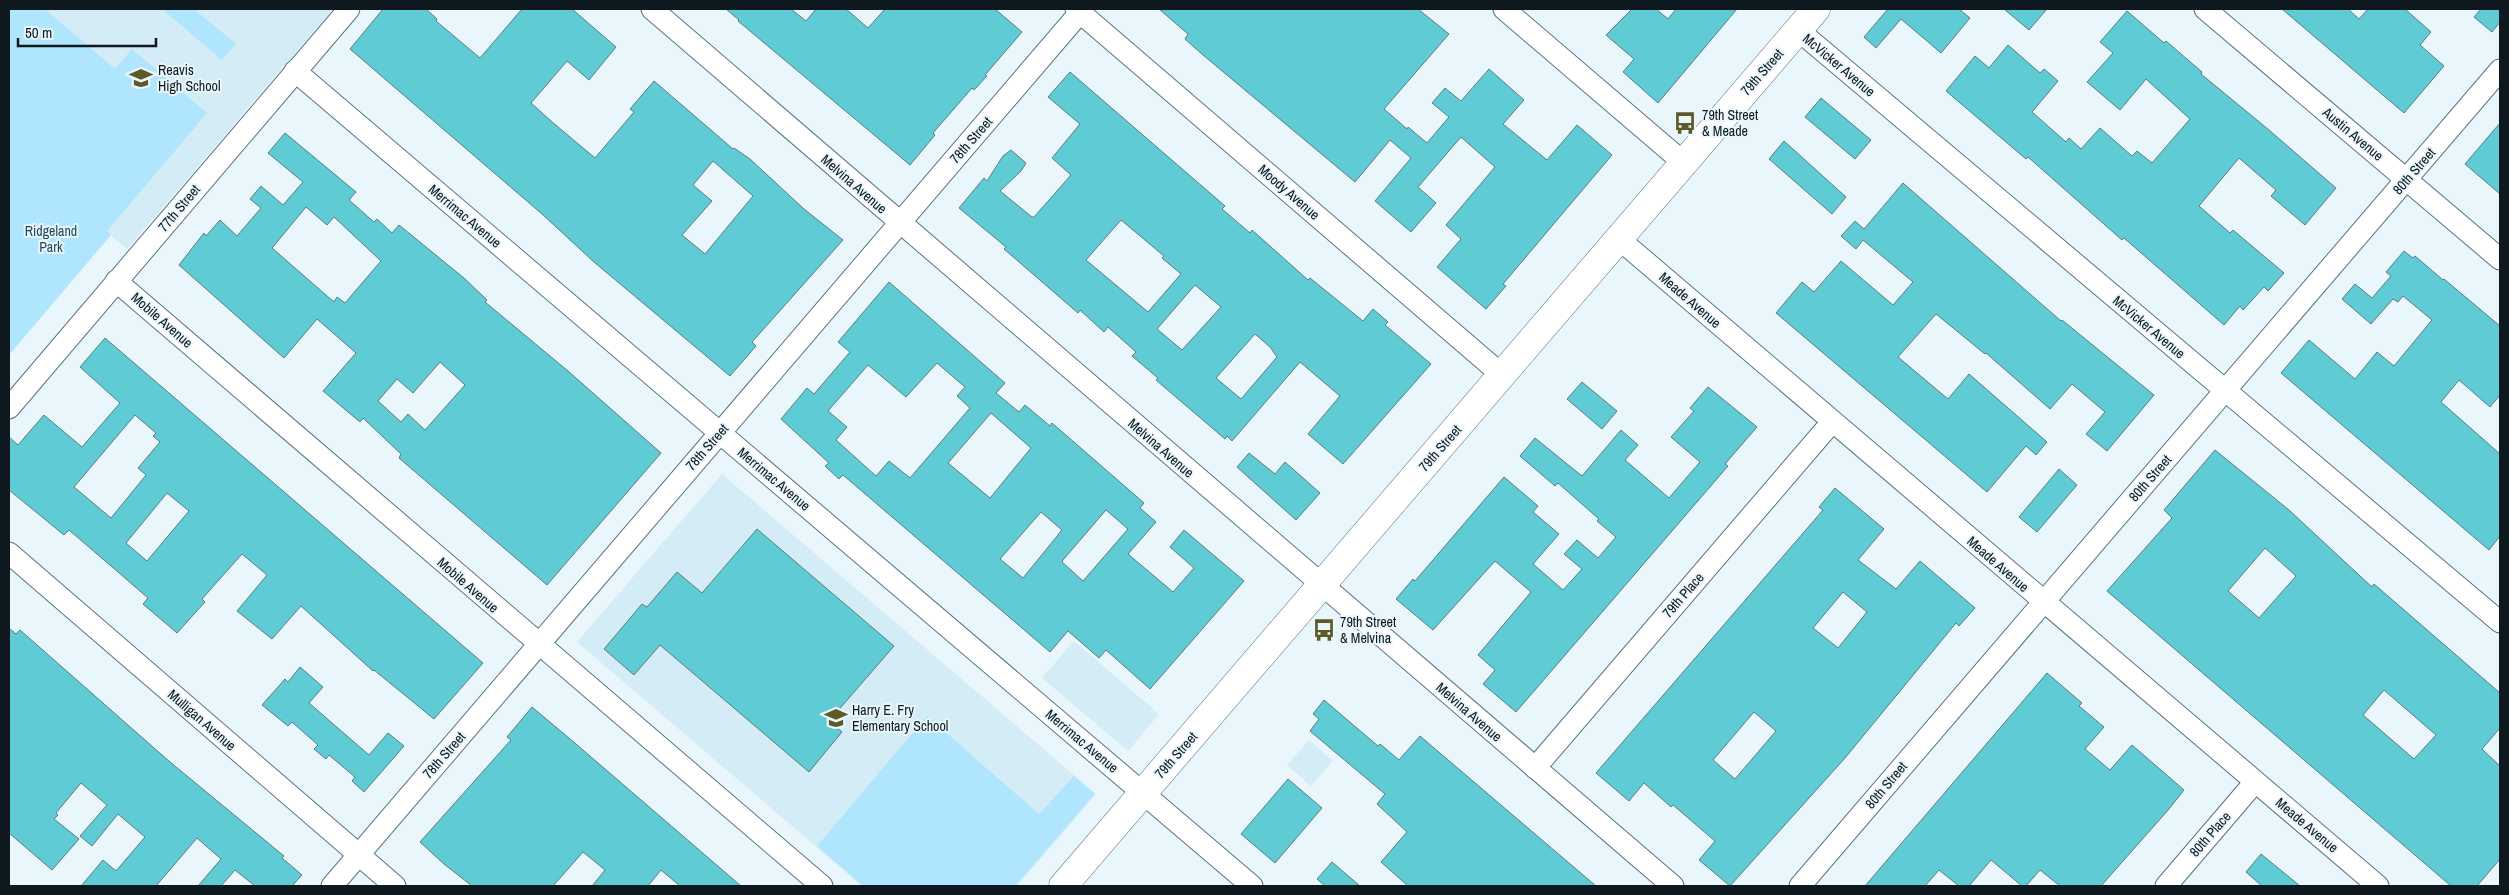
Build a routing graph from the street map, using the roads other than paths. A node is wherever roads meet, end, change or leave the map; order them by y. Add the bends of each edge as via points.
1 (349, 9) edge
2 (652, 9) edge
3 (1504, 9) edge
4 (1816, 9) edge
5 (2205, 9) edge
6 (1080, 10) edge
7 (1798, 30) junction
8 (2500, 70) edge
9 (296, 71) junction
10 (1684, 163) junction
11 (2407, 179) junction
12 (899, 223) junction
13 (1618, 240) junction
14 (2500, 259) edge
15 (116, 281) junction
16 (1502, 375) junction
17 (2224, 391) junction
18 (9, 408) edge
19 (1832, 422) junction
20 (719, 433) junction
21 (9, 553) edge
22 (1322, 585) junction
23 (2042, 602) junction
24 (2500, 622) edge
25 (538, 645) junction
26 (1535, 768) junction
27 (2255, 782) junction
28 (1143, 793) junction
29 (358, 855) junction
30 (332, 886) edge
31 (395, 886) edge
32 (822, 886) edge
33 (1063, 886) edge
34 (1252, 886) edge
35 (1673, 886) edge
36 (1800, 886) edge
37 (2166, 886) edge
38 (2378, 886) edge

1 - 9 street, 77th Street
2 - 12 street, Melvina Avenue
3 - 10 street
4 - 7 main road, 79th Street
5 - 11 street, Austin Avenue
6 - 12 street, 78th Street
6 - 16 street, Moody Avenue
7 - 10 main road, 79th Street
7 - 17 street, McVicker Avenue
8 - 11 street, 80th Street
9 - 15 street, 77th Street
9 - 20 street, Merrimac Avenue
10 - 13 main road, 79th Street
11 - 14 street, Austin Avenue
11 - 17 street, 80th Street
12 - 20 street, 78th Street
12 - 22 street, Melvina Avenue
13 - 16 main road, 79th Street
13 - 19 street, Meade Avenue
15 - 18 street, 77th Street
15 - 25 street, Mobile Avenue
16 - 22 main road, 79th Street
17 - 23 street, 80th Street
17 - 24 street, McVicker Avenue
19 - 23 street, Meade Avenue
19 - 26 street, 79th Place
20 - 25 street, 78th Street
20 - 28 street, Merrimac Avenue
21 - 29 street, Mulligan Avenue
22 - 26 street, Melvina Avenue
22 - 28 main road, 79th Street
23 - 27 street, Meade Avenue
23 - 36 street, 80th Street
25 - 29 street, 78th Street
25 - 32 street, Mobile Avenue
26 - 35 street, Melvina Avenue
27 - 37 street, 80th Place
27 - 38 street, Meade Avenue
28 - 33 main road, 79th Street
28 - 34 street, Merrimac Avenue
29 - 30 street, 78th Street
29 - 31 street, Mulligan Avenue

